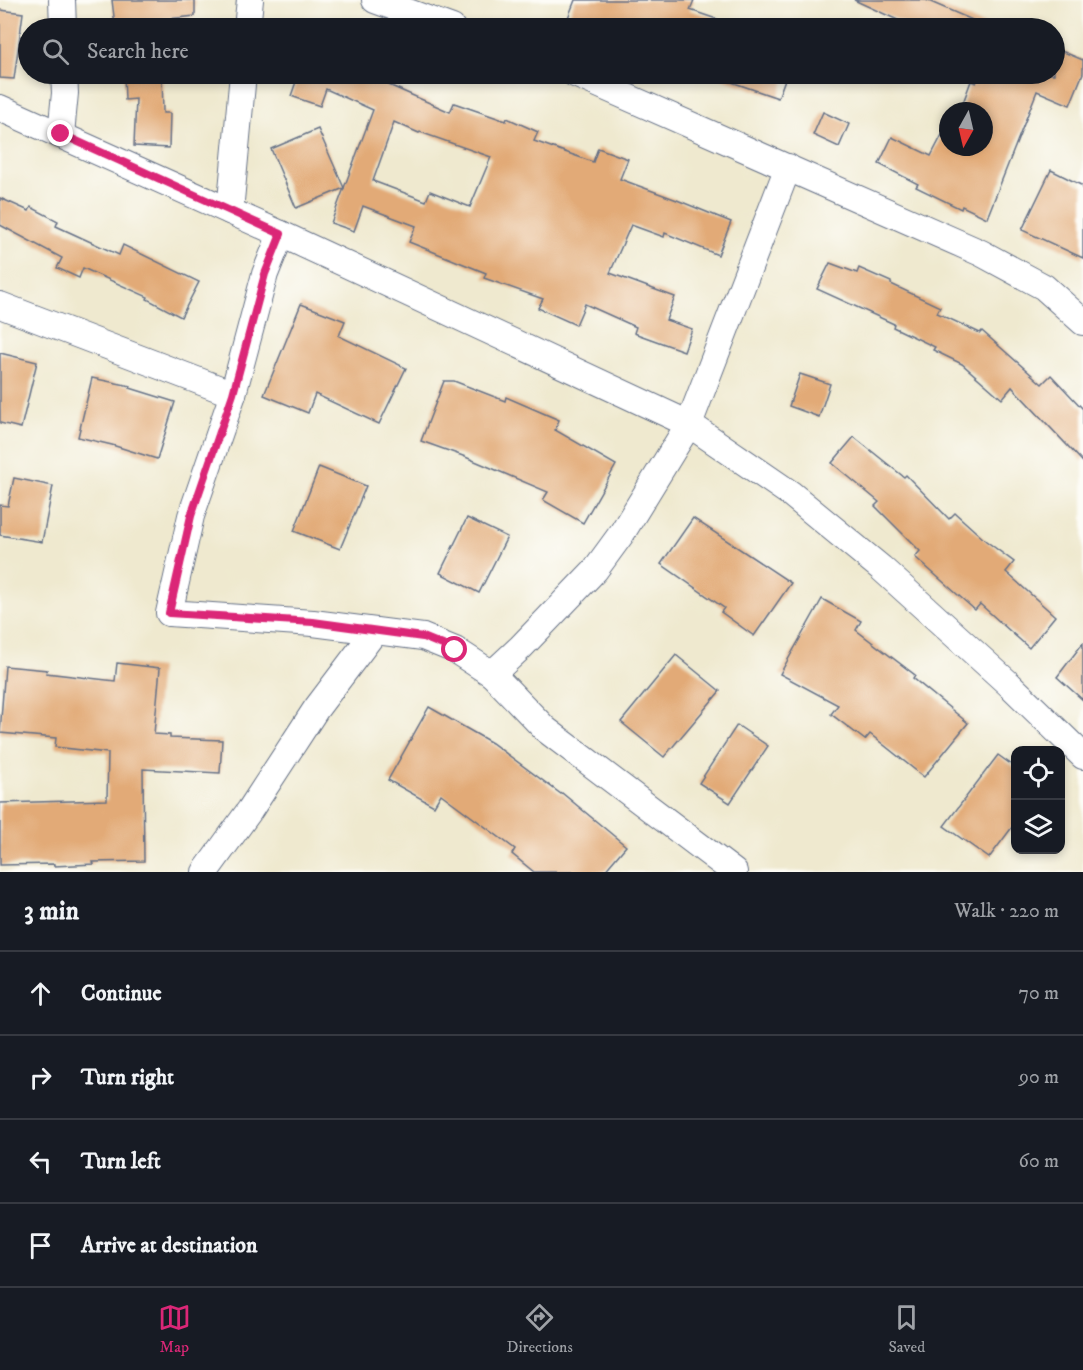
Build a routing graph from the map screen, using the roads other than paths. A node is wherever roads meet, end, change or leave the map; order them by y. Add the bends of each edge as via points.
1 (62, 0) edge
2 (250, 0) edge
3 (375, 0) edge
4 (63, 18) edge
5 (249, 18) edge
6 (424, 18) edge
7 (65, 84) edge
8 (242, 84) edge
9 (598, 84) edge
10 (0, 108) edge
11 (61, 134) junction
12 (788, 167) junction
13 (230, 211) junction
14 (281, 234) junction
15 (0, 305) edge
16 (1083, 322) edge
17 (233, 394) junction
18 (689, 424) junction
19 (375, 631) junction
20 (492, 674) junction
21 (1083, 756) edge
22 (205, 872) edge
23 (734, 872) edge

1 - 4 street
2 - 5 street
3 - 6 street
7 - 11 street
8 - 13 street
9 - 12 street
10 - 11 street
11 - 13 street
12 - 16 street via 981,253 1044,287
12 - 18 street
13 - 14 street
14 - 17 street via 265,274
14 - 18 street
15 - 17 street
17 - 19 street via 191,516 169,613 313,622
18 - 20 street via 595,570
18 - 21 street via 791,494 881,568
19 - 20 street via 423,637 455,650
19 - 22 street via 316,709
20 - 23 street via 545,729

